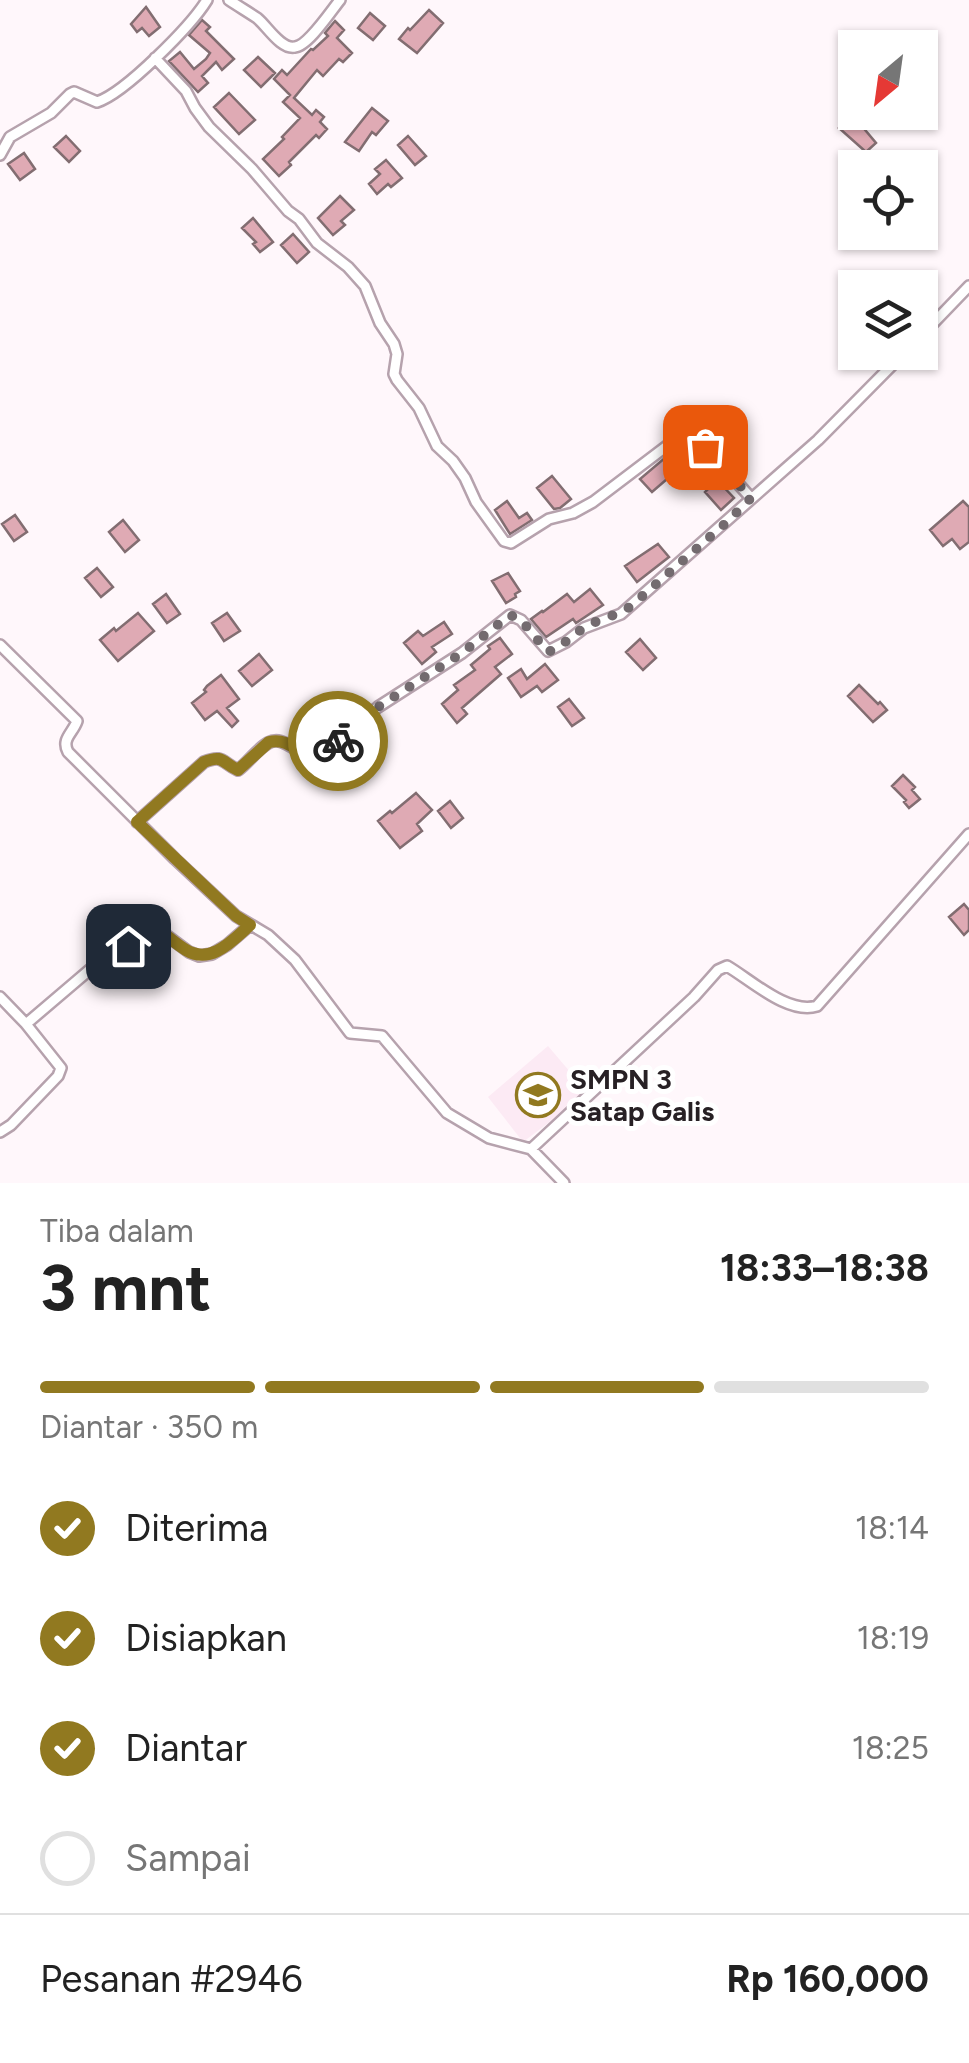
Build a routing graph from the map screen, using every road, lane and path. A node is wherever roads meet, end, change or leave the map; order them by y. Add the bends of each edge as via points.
1 (206, 0) edge
2 (229, 0) edge
3 (340, 0) edge
4 (155, 58) junction
5 (0, 155) edge
6 (969, 286) edge
7 (938, 318) edge
8 (887, 370) edge
9 (751, 498) junction
10 (0, 645) edge
11 (137, 822) junction
12 (969, 834) edge
13 (250, 925) junction
14 (0, 996) edge
15 (26, 1024) junction
16 (0, 1132) edge
17 (531, 1149) junction
18 (564, 1183) edge

1 - 4 street
2 - 3 street via 294,48
4 - 5 street via 97,102 70,94 10,138
4 - 9 street via 209,127 365,286 394,344 394,374 504,541 593,502 680,436 705,447
6 - 7 street
8 - 9 street
9 - 11 street via 621,614 584,628 552,651 510,615 321,755 304,755 278,740 238,770 224,760 204,762
10 - 11 street via 74,716 68,752
11 - 13 street
12 - 17 street via 816,1006 794,1006 727,966 718,970
13 - 15 street via 228,946 200,956 162,932 150,932 107,955
13 - 17 street via 295,960 350,1033 386,1039 447,1113 488,1138
14 - 15 street
15 - 16 street via 61,1068
17 - 18 street

